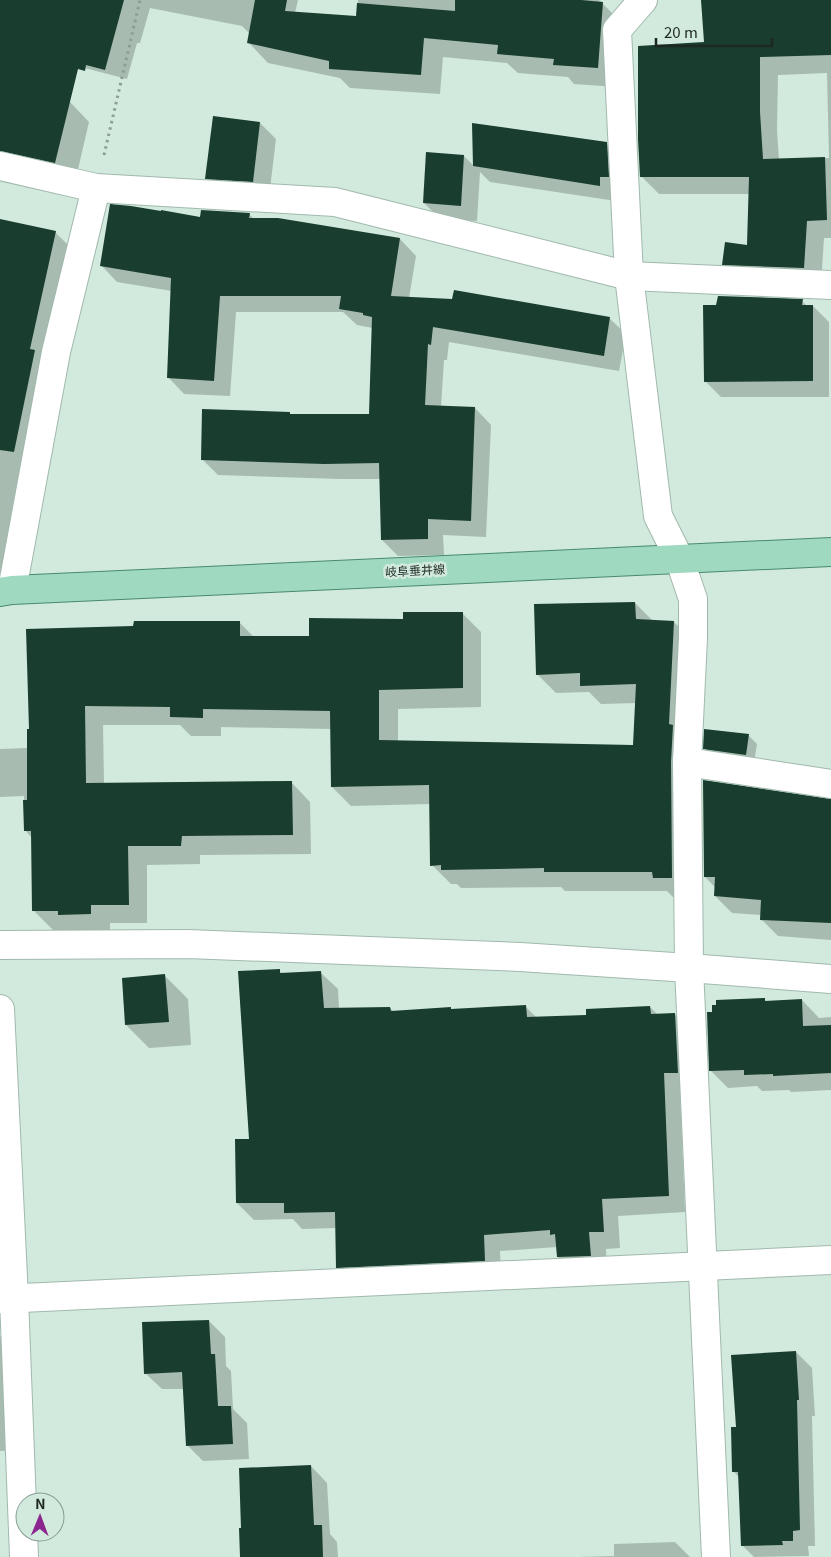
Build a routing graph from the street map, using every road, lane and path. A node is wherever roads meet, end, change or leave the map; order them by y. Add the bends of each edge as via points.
1 (140, 0) edge
2 (643, 0) edge
3 (0, 166) edge
4 (96, 188) junction
5 (629, 276) junction
6 (831, 285) edge
7 (831, 552) edge
8 (679, 558) junction
9 (6, 591) edge
10 (687, 762) junction
11 (831, 784) edge
12 (0, 945) edge
13 (688, 968) junction
14 (831, 979) edge
15 (0, 1009) edge
16 (831, 1260) edge
17 (702, 1266) junction
18 (7, 1298) edge
19 (24, 1557) edge
20 (716, 1557) edge

1 - 4 path
2 - 5 street via 617,30
3 - 4 street
4 - 5 street via 335,202
4 - 9 street via 56,352
5 - 6 street
5 - 8 street via 658,516
7 - 8 main road, 岐阜垂井線
8 - 9 main road, 岐阜垂井線
8 - 10 street via 693,599
10 - 11 street
10 - 13 street
12 - 13 street via 188,944 520,957
13 - 14 street
13 - 17 street
15 - 18 street
16 - 17 street
17 - 18 street
17 - 20 street
18 - 19 street

